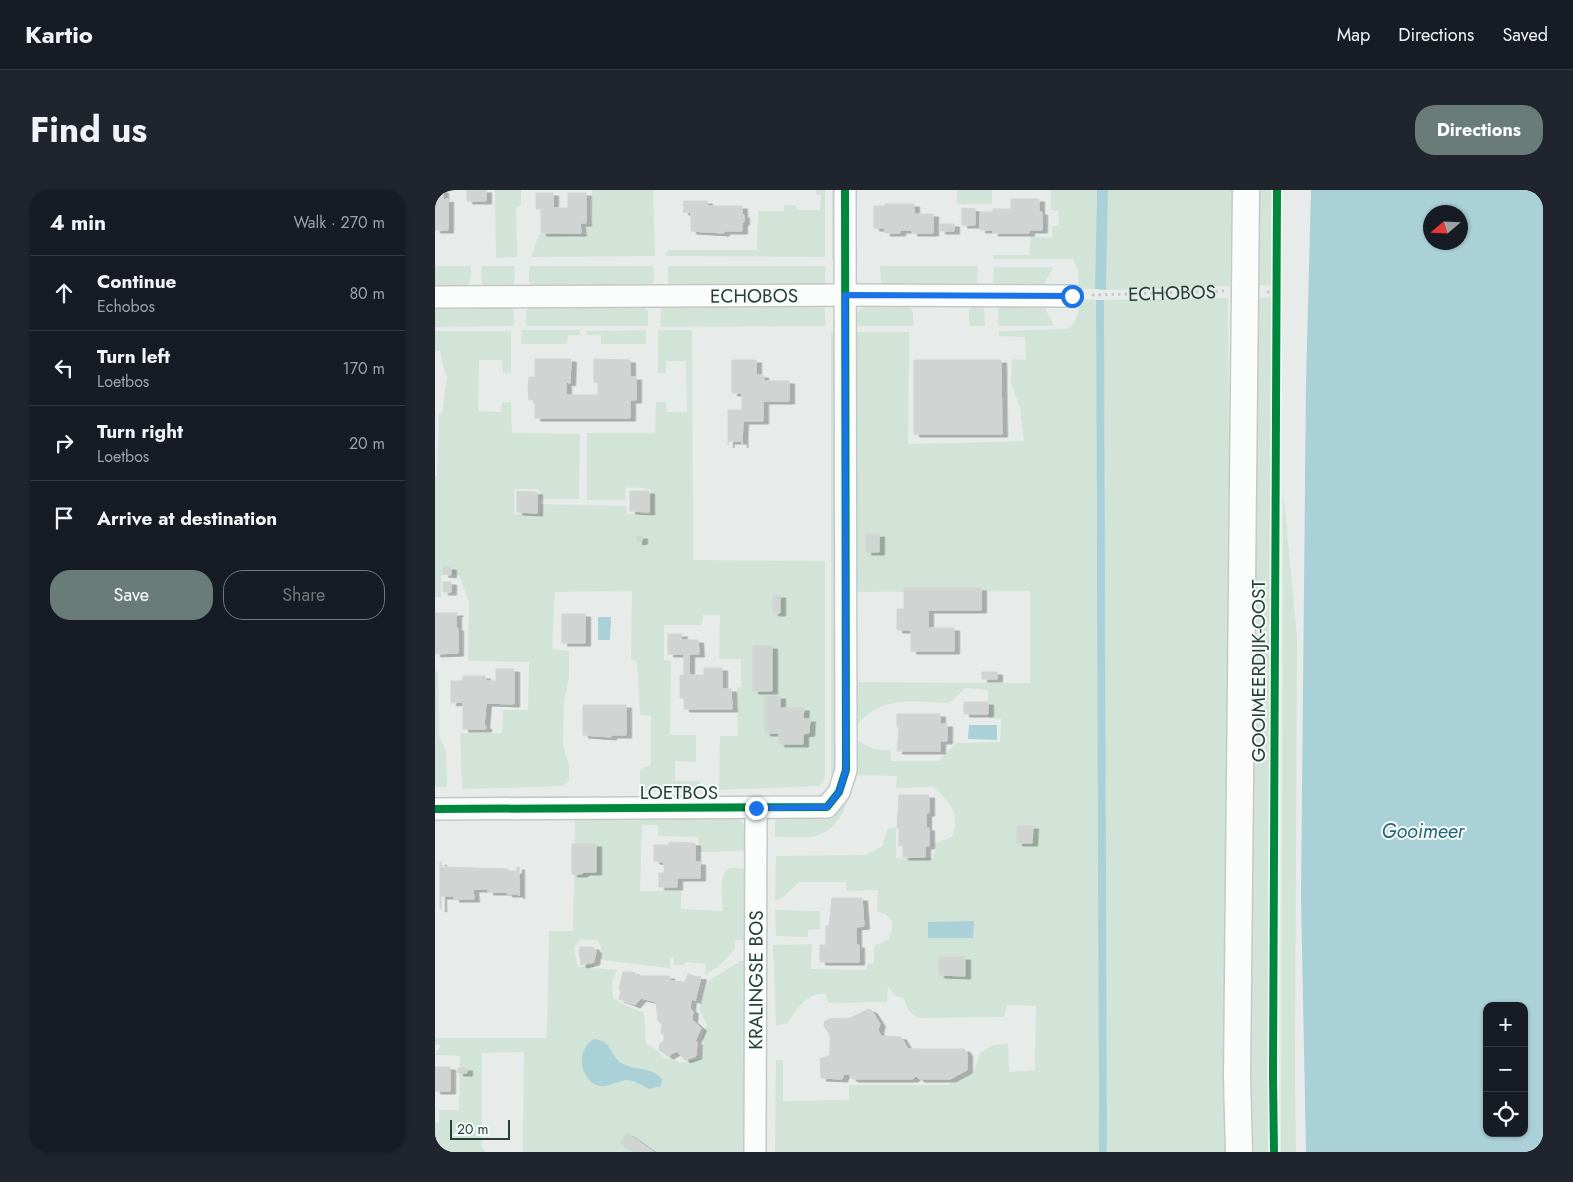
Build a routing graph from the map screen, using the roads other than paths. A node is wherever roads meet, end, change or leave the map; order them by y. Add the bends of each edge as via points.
1 (845, 190) edge
2 (1245, 190) edge
3 (845, 295) junction
4 (1072, 296) dead end
5 (435, 297) edge
6 (756, 808) junction
7 (435, 809) edge
8 (755, 1152) edge
9 (1239, 1152) edge

1 - 3 street
2 - 9 street, GOOIMEERDIJK-OOST via 1237,1037
3 - 4 street, ECHOBOS
3 - 5 street, ECHOBOS
3 - 6 street, LOETBOS via 846,770 839,792 827,807
6 - 7 street, LOETBOS
6 - 8 street, KRALINGSE BOS

